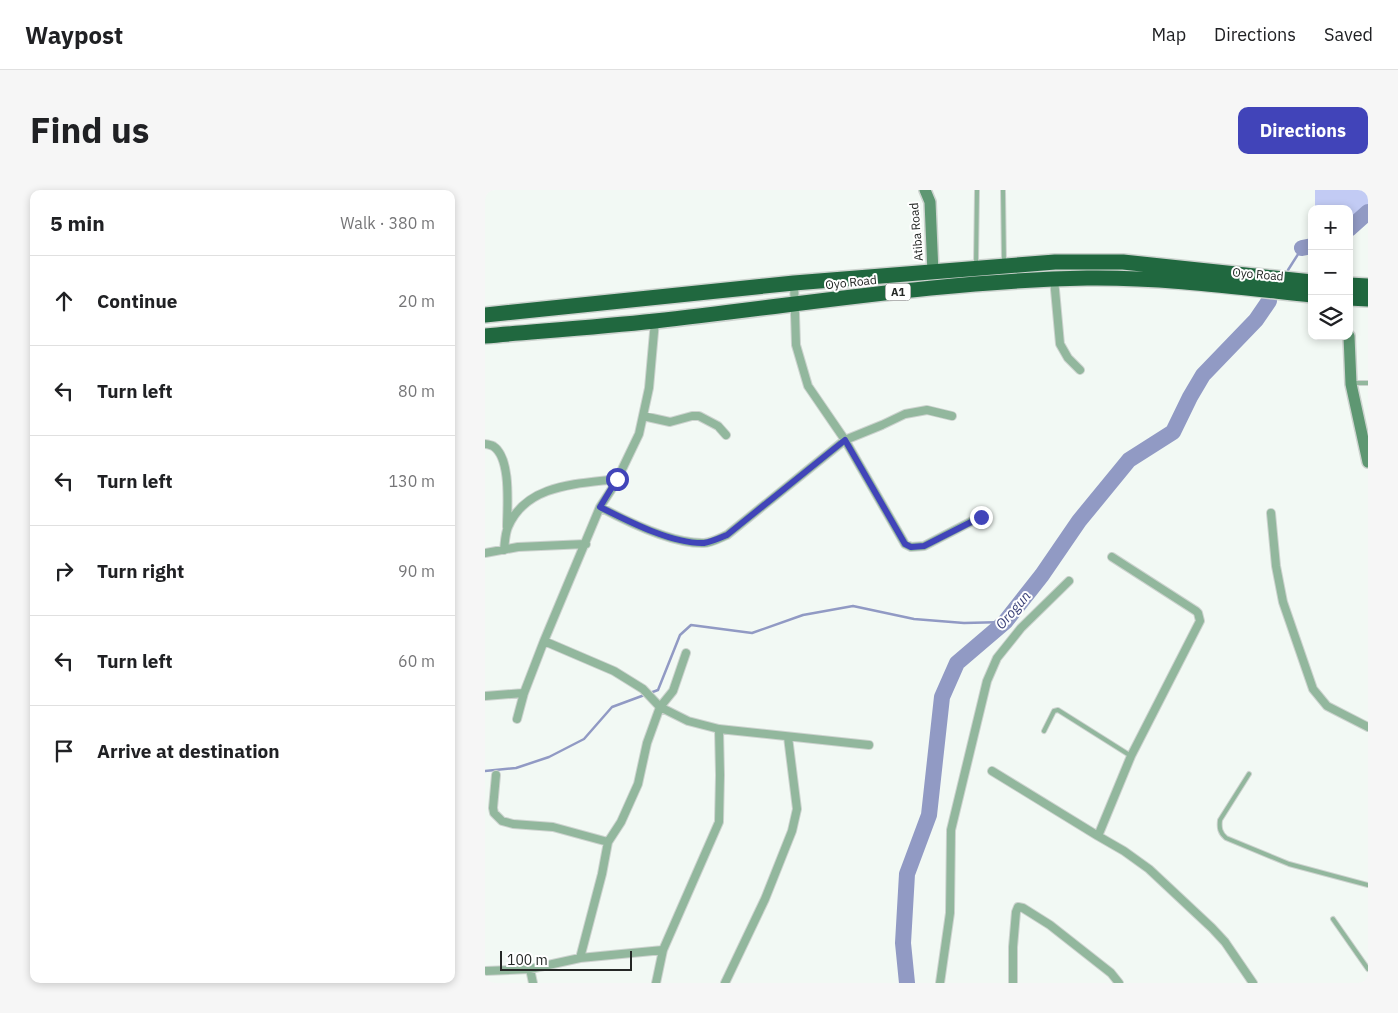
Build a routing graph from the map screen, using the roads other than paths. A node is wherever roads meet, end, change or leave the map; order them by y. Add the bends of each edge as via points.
1 (925, 190) edge
2 (977, 190) edge
3 (1003, 190) edge
4 (1090, 263) junction
5 (1004, 265) junction
6 (976, 268) junction
7 (933, 273) junction
8 (1089, 278) junction
9 (1054, 279) junction
10 (1308, 282) edge
11 (794, 283) junction
12 (1353, 285) edge
13 (1368, 286) edge
14 (1308, 295) edge
15 (1353, 298) edge
16 (1368, 299) edge
17 (796, 303) junction
18 (485, 315) edge
19 (655, 321) junction
20 (485, 336) edge
21 (1349, 340) edge
22 (1080, 370) dead end
23 (1368, 383) edge
24 (1351, 384) junction
25 (643, 416) junction
26 (952, 416) dead end
27 (727, 435) dead end
28 (845, 440) junction
29 (485, 444) edge
30 (1368, 462) edge
31 (617, 479) junction
32 (600, 507) junction
33 (1271, 513) dead end
34 (981, 517) dead end
35 (507, 529) junction
36 (586, 544) junction
37 (503, 550) junction
38 (485, 553) edge
39 (1112, 557) dead end
40 (1069, 581) dead end
41 (544, 641) junction
42 (686, 653) dead end
43 (524, 693) junction
44 (485, 696) edge
45 (660, 706) junction
46 (517, 719) dead end
47 (1368, 727) edge
48 (719, 729) junction
49 (1045, 731) dead end
50 (787, 737) junction
51 (869, 745) dead end
52 (1131, 756) junction
53 (993, 771) dead end
54 (1249, 774) dead end
55 (496, 775) dead end
56 (1097, 836) junction
57 (608, 842) junction
58 (1368, 885) edge
59 (1333, 920) dead end
60 (663, 950) junction
61 (580, 958) junction
62 (530, 969) junction
63 (1368, 970) edge
64 (485, 971) edge
65 (533, 983) edge
66 (656, 983) edge
67 (725, 983) edge
68 (940, 983) edge
69 (1013, 983) edge
70 (1119, 983) edge
71 (1253, 983) edge

1 - 7 main road, Atiba Road via 929,202
2 - 6 lane
3 - 5 lane
4 - 5 highway, Oyo Road / A1
4 - 8 highway
4 - 10 highway, Oyo Road / A1 via 1123,262
5 - 6 highway, Oyo Road / A1
6 - 7 highway, Oyo Road / A1
7 - 11 highway, Oyo Road / A1
8 - 9 highway, Oyo Road / A1
8 - 14 highway, Oyo Road / A1 via 1149,280
9 - 17 highway, Oyo Road / A1
9 - 22 street via 1060,344
11 - 17 street
11 - 18 highway, Oyo Road / A1
12 - 13 highway
15 - 16 highway
17 - 19 highway, Oyo Road / A1
17 - 28 street via 796,345 808,386
19 - 20 highway, Oyo Road / A1
19 - 25 street
21 - 24 main road
23 - 24 lane
24 - 30 main road
25 - 27 street via 670,422 699,416
25 - 31 street via 639,434
26 - 28 street via 927,410 905,414
28 - 32 street via 727,535 706,543 639,527
28 - 34 street via 905,544 924,546
29 - 35 street via 493,446 499,453 507,475
31 - 32 street
31 - 35 street via 554,488 539,494 523,504
32 - 36 street
33 - 47 street via 1283,602 1313,689 1327,706
35 - 37 street
36 - 37 street
36 - 41 street
37 - 38 street
39 - 52 street via 1199,613 1200,621
40 - 68 street via 1021,628 997,658 987,681 951,830 951,913
41 - 43 street
41 - 45 street via 622,675
42 - 45 street via 673,691
43 - 44 street
43 - 46 street
45 - 48 street via 697,725
45 - 57 street via 638,784
48 - 50 street
48 - 60 street via 719,822
49 - 52 lane via 1054,711 1058,710
50 - 51 street
50 - 67 street via 797,809 793,831
52 - 56 street
53 - 56 street
54 - 58 lane via 1220,820 1220,829 1226,838 1289,864
55 - 57 street via 493,808 502,821 553,827
56 - 71 street via 1149,870 1198,915 1225,942
57 - 61 street
59 - 63 lane
60 - 61 street
60 - 66 street
61 - 62 street
62 - 64 street
62 - 65 street
69 - 70 street via 1018,907 1050,926 1111,973

